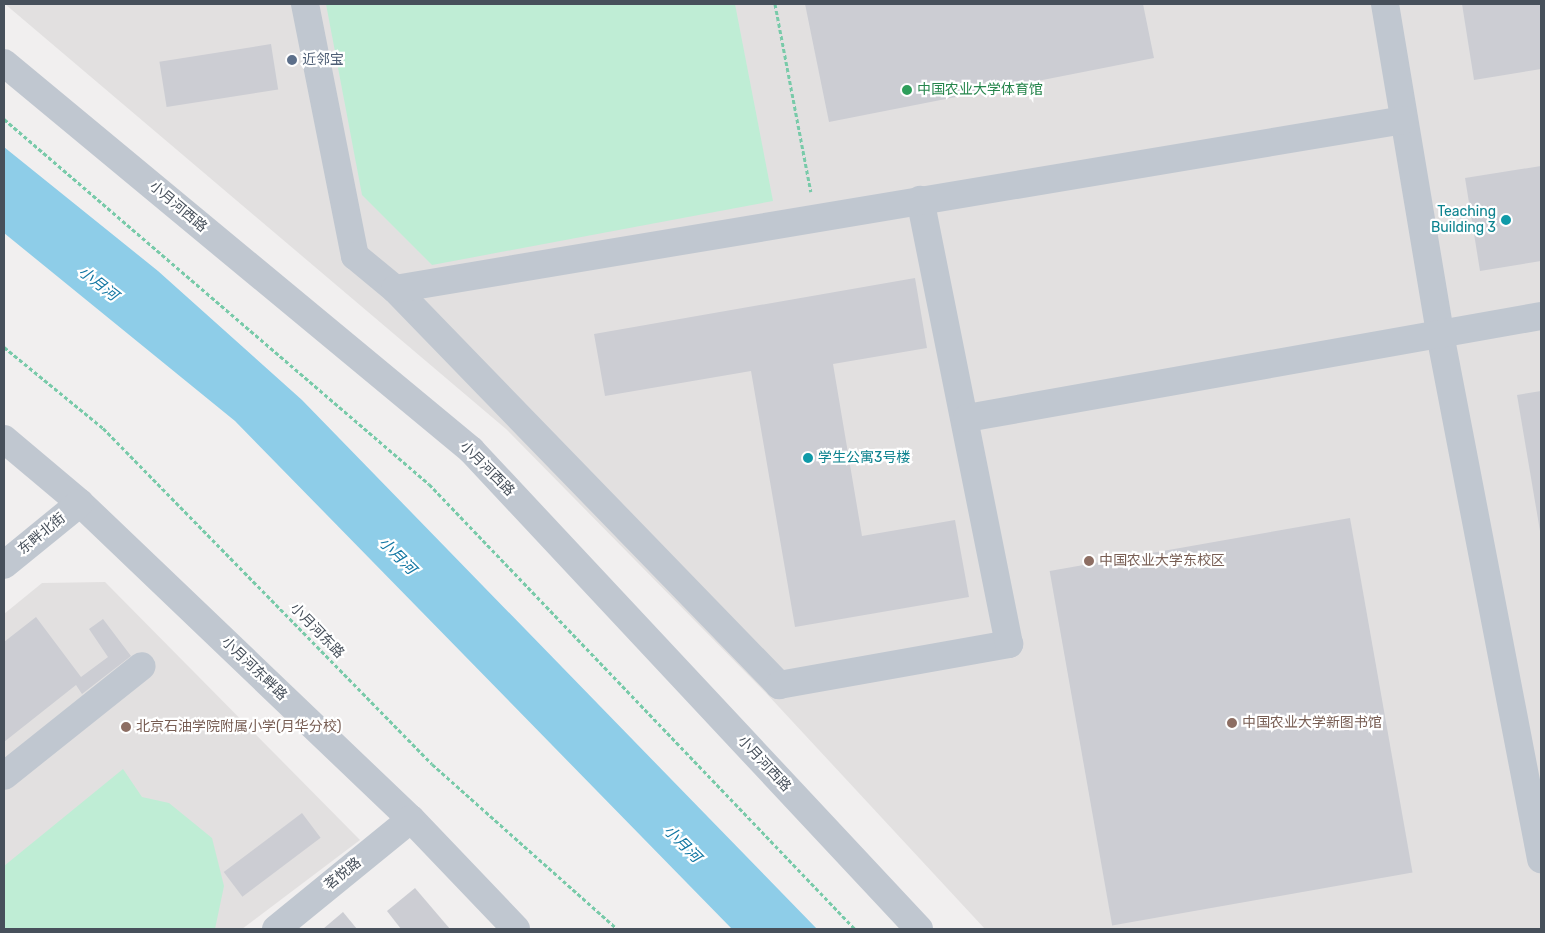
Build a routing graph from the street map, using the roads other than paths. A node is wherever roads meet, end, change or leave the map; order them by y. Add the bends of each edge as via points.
1 (305, 4) edge
2 (1385, 4) edge
3 (4, 62) edge
4 (1404, 120) junction
5 (920, 200) junction
6 (395, 289) junction
7 (1541, 316) edge
8 (1440, 334) junction
9 (967, 418) junction
10 (4, 439) edge
11 (80, 503) junction
12 (4, 565) edge
13 (142, 666) dead end
14 (4, 776) edge
15 (411, 818) junction
16 (1541, 859) edge
17 (276, 929) edge
18 (516, 929) edge
19 (919, 929) edge

1 - 6 street via 355,256
2 - 4 street
3 - 19 street, 小月河西路 via 471,450
4 - 5 street
4 - 8 street
5 - 6 street
5 - 9 street
6 - 9 street via 779,685 1009,644
7 - 8 street
8 - 9 street
8 - 16 street
10 - 11 street, 小月河东畔路
11 - 12 street, 东畔北街
11 - 15 street, 小月河东畔路
13 - 14 street
15 - 17 street, 茗悦路
15 - 18 street, 小月河东畔路

